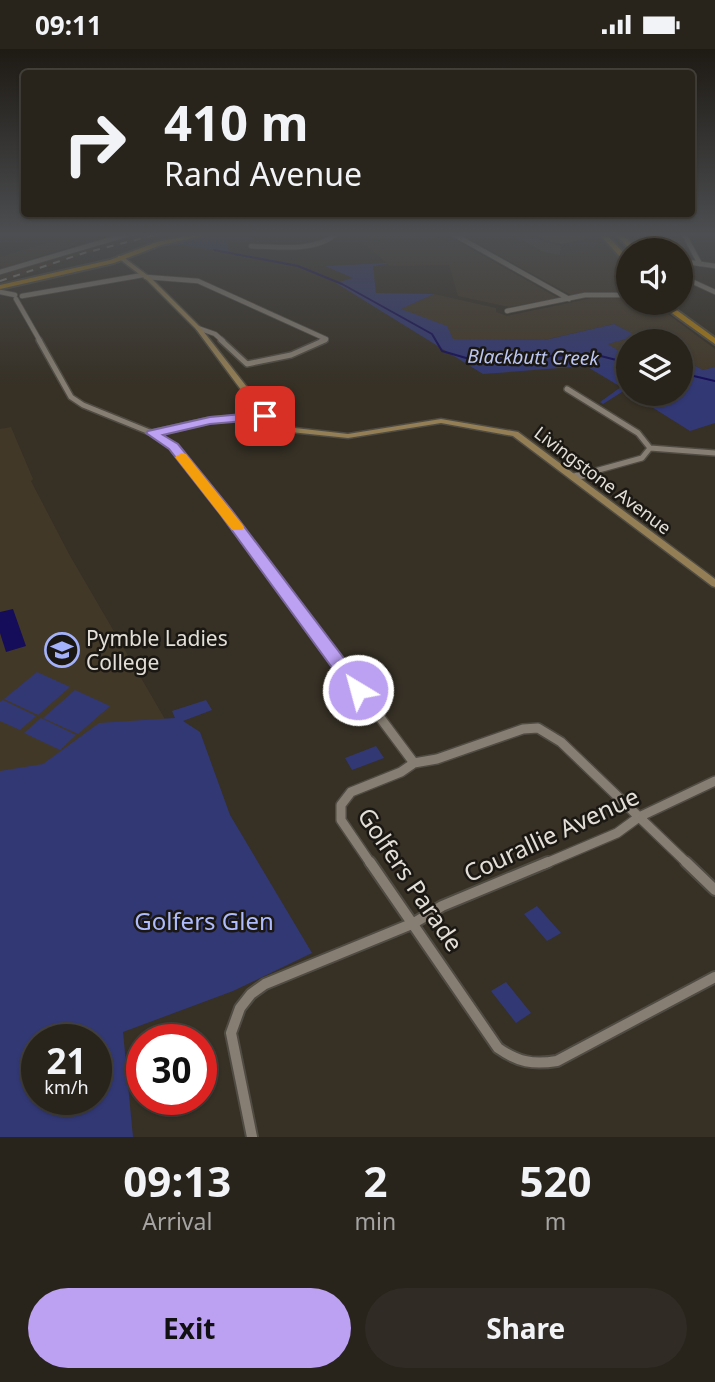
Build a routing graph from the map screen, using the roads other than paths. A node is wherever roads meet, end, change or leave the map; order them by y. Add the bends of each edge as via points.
1 (92, 285) edge
2 (154, 285) edge
3 (206, 285) edge
4 (544, 285) edge
5 (0, 288) edge
6 (616, 295) edge
7 (18, 297) junction
8 (569, 299) junction
9 (507, 311) dead end
10 (678, 315) edge
11 (688, 315) edge
12 (198, 328) junction
13 (715, 334) edge
14 (715, 342) edge
15 (566, 389) dead end
16 (265, 416) junction
17 (152, 433) junction
18 (650, 447) junction
19 (715, 453) edge
20 (574, 477) junction
21 (715, 583) edge
22 (414, 763) junction
23 (715, 781) edge
24 (639, 817) junction
25 (715, 890) edge
26 (414, 923) junction
27 (715, 977) edge
28 (252, 1137) edge

1 - 7 street
2 - 12 street, Livingstone Avenue
3 - 12 street via 326,339 290,355 247,364 215,332
4 - 8 street
5 - 7 street
6 - 8 street
7 - 17 street via 71,397
8 - 9 street
10 - 14 highway
11 - 13 highway
12 - 16 street, Livingstone Avenue
15 - 18 street via 638,433
16 - 17 street via 210,420
16 - 20 street, Livingstone Avenue via 290,431 336,436 431,421 499,430 521,437
17 - 22 street via 173,446 225,511
18 - 19 street
18 - 20 street via 642,458
20 - 21 street, Livingstone Avenue
22 - 24 street, Golfers Parade via 523,729 538,729 561,742
22 - 26 street, Golfers Parade via 351,792 341,805 341,820
23 - 24 street, Courallie Avenue
24 - 25 street, Golfers Parade
24 - 26 street, Courallie Avenue via 617,833 442,906
26 - 27 street, Golfers Parade via 498,1048 516,1061 534,1065 557,1061
26 - 28 street, Courallie Avenue via 265,985 240,1007 231,1033

